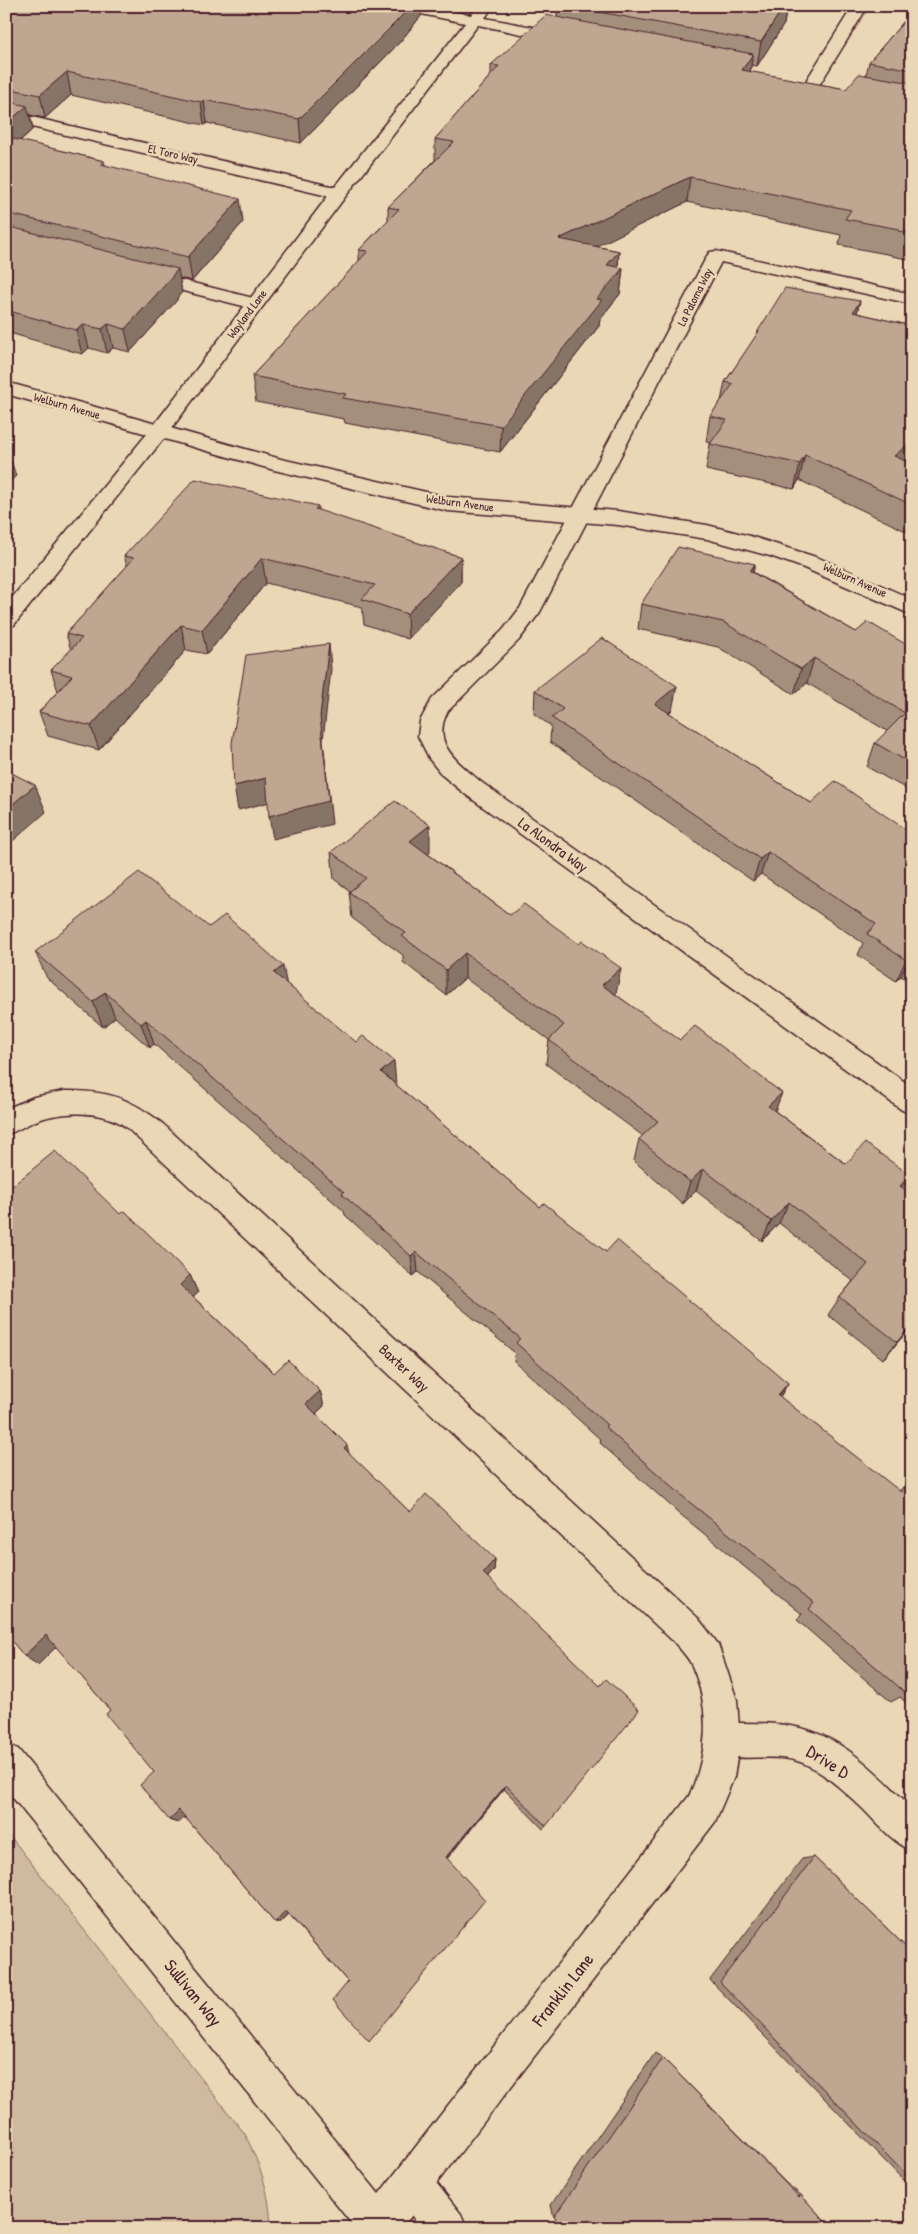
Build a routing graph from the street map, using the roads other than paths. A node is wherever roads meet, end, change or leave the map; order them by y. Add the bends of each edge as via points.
1 (402, 6) edge
2 (486, 6) edge
3 (861, 6) edge
4 (474, 21) junction
5 (577, 40) edge
6 (830, 87) edge
7 (6, 116) edge
8 (339, 193) junction
9 (131, 272) edge
10 (912, 300) edge
11 (255, 304) junction
12 (6, 388) edge
13 (158, 432) junction
14 (582, 514) junction
15 (912, 608) edge
16 (6, 620) edge
17 (912, 1102) edge
18 (6, 1123) edge
19 (723, 1740) junction
20 (6, 1761) edge
21 (912, 1833) edge
22 (412, 2184) junction
23 (378, 2227) edge
24 (447, 2228) edge

1 - 4 street
2 - 4 street, Wayland Lane
3 - 6 street via 807,83
4 - 5 street
4 - 8 street, Wayland Lane
7 - 8 street, El Toro Way
8 - 11 street, Wayland Lane
9 - 11 street
10 - 14 street, La Paloma Way via 716,256
11 - 13 street, Wayland Lane
12 - 13 street, Welburn Avenue
13 - 14 street, Welburn Avenue via 366,486 451,504
13 - 16 street, Wayland Lane
14 - 15 street, Welburn Avenue via 688,527 741,540 815,562
14 - 17 street, La Alondra Way via 529,612 511,635 440,706 431,721 430,736 438,754 473,788
18 - 19 street, Baxter Way via 31,1110 58,1102 97,1103 127,1113 153,1133 686,1630 706,1656 720,1700
19 - 21 street, Drive D via 802,1746 821,1754 850,1775
19 - 22 street, Franklin Lane via 716,1777 702,1809
20 - 23 street, Sullivan Way
22 - 23 street, Franklin Lane
22 - 24 street

